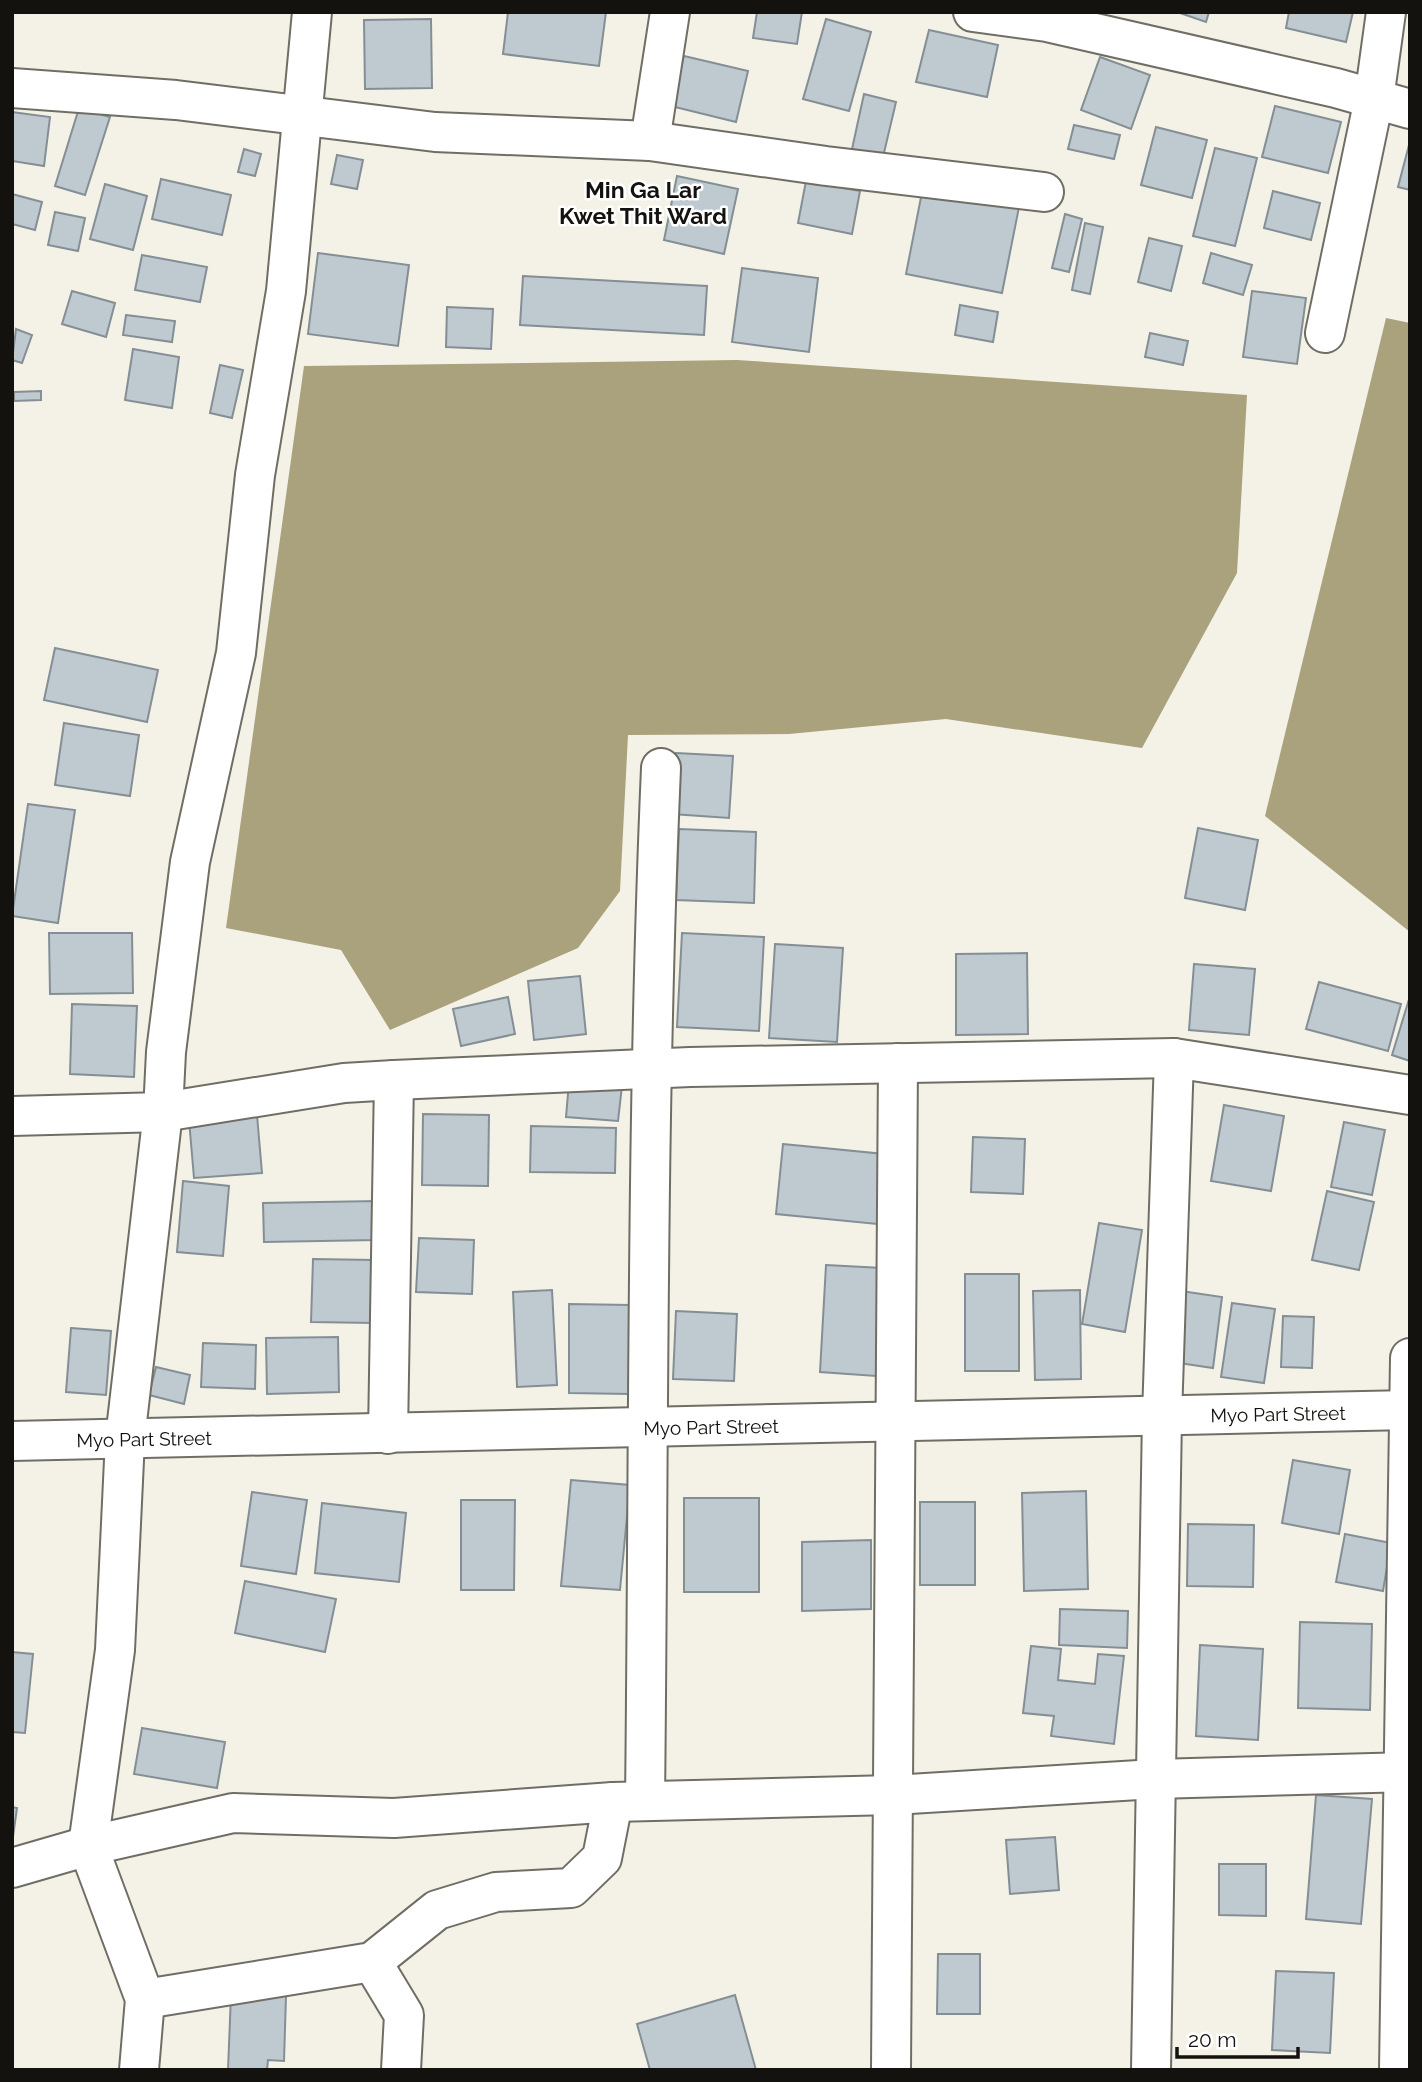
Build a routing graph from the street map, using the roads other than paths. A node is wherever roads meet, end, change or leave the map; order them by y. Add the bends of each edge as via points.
1 (312, 12) edge
2 (670, 12) edge
3 (974, 12) edge
4 (1386, 12) edge
5 (1048, 17) edge
6 (12, 88) edge
7 (1392, 104) edge
8 (305, 115) junction
9 (650, 141) junction
10 (1044, 192) dead end
11 (1325, 333) dead end
12 (661, 768) dead end
13 (1174, 1058) junction
14 (898, 1063) junction
15 (652, 1068) junction
16 (394, 1080) junction
17 (1410, 1095) edge
18 (163, 1112) junction
19 (12, 1115) edge
20 (1410, 1358) edge
21 (1409, 1410) edge
22 (1162, 1416) junction
23 (895, 1423) junction
24 (649, 1429) junction
25 (388, 1434) junction
26 (125, 1439) junction
27 (12, 1441) edge
28 (1407, 1772) edge
29 (1156, 1779) junction
30 (893, 1795) junction
31 (629, 1802) junction
32 (88, 1846) junction
33 (12, 1868) edge
34 (372, 1962) junction
35 (145, 1999) junction
36 (139, 2070) edge
37 (401, 2070) edge
38 (891, 2070) edge
39 (1151, 2070) edge
40 (1399, 2070) edge

1 - 8 street
2 - 9 street
3 - 5 street
4 - 7 street
5 - 7 street
6 - 8 street
7 - 11 street
8 - 9 street via 435,132
8 - 18 street via 286,291 255,475 236,653 189,875 166,1052
9 - 10 street
12 - 15 street
13 - 14 street
13 - 17 street
13 - 22 street
14 - 15 street
14 - 23 street
15 - 16 street
15 - 24 street
16 - 18 street via 344,1083
16 - 25 street
18 - 19 street
18 - 26 street
20 - 21 street
21 - 22 street, Myo Part Street
21 - 28 street
22 - 23 street, Myo Part Street
22 - 29 street
23 - 24 street, Myo Part Street
23 - 30 street
24 - 25 street, Myo Part Street
24 - 31 street
25 - 26 street, Myo Part Street
26 - 27 street, Myo Part Street
26 - 32 street via 115,1650
28 - 29 street
28 - 40 street
29 - 30 street
29 - 39 street
30 - 31 street
30 - 38 street
31 - 32 street via 394,1818 233,1813
31 - 34 street via 602,1858 571,1888 496,1892 437,1910
32 - 33 street
32 - 35 street
34 - 35 street
34 - 37 street via 404,2015
35 - 36 street

